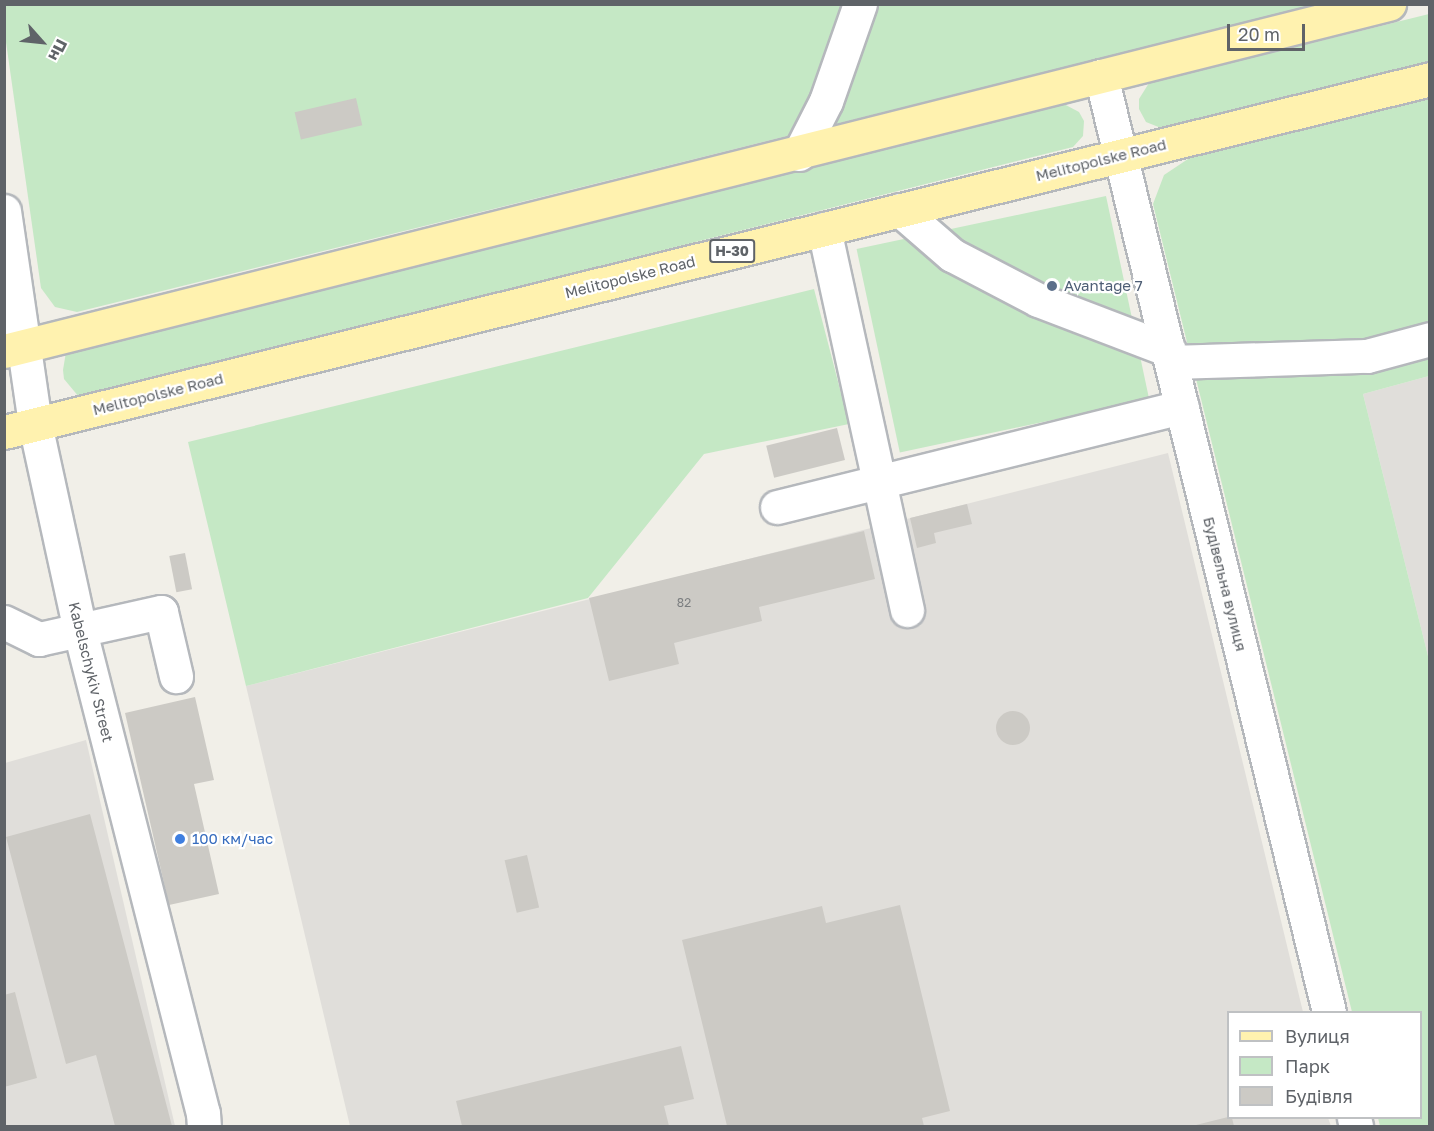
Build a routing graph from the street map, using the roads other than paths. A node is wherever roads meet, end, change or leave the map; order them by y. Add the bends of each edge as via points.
1 (860, 4) edge
2 (1389, 4) edge
3 (1101, 76) junction
4 (1430, 79) edge
5 (799, 154) junction
6 (1122, 155) junction
7 (900, 210) junction
8 (4, 211) edge
9 (824, 229) junction
10 (1430, 339) edge
11 (14, 349) edge
12 (1170, 356) junction
13 (1182, 407) junction
14 (20, 428) edge
15 (879, 481) junction
16 (777, 507) dead end
17 (907, 609) dead end
18 (4, 622) edge
19 (80, 632) junction
20 (176, 676) dead end
21 (1329, 1011) edge
22 (204, 1126) edge

1 - 5 street via 826,101
2 - 3 main road
3 - 5 main road
3 - 6 street, Будівельна вулиця
4 - 6 main road, Melitopolske Road / Н-30
5 - 11 main road
6 - 7 main road, Melitopolske Road / Н-30
6 - 12 street, Будівельна вулиця
7 - 9 main road, Melitopolske Road / Н-30
7 - 12 street via 952,255 1038,300
8 - 11 street, Kabelschykiv Street
9 - 14 main road, Melitopolske Road / Н-30
9 - 15 street
10 - 12 street via 1367,356
11 - 14 street, Kabelschykiv Street
12 - 13 street, Будівельна вулиця
13 - 15 street
13 - 21 street, Будівельна вулиця
14 - 19 street, Kabelschykiv Street
15 - 16 street
15 - 17 street
18 - 19 street via 39,639
19 - 20 street via 161,612
19 - 22 street, Kabelschykiv Street

